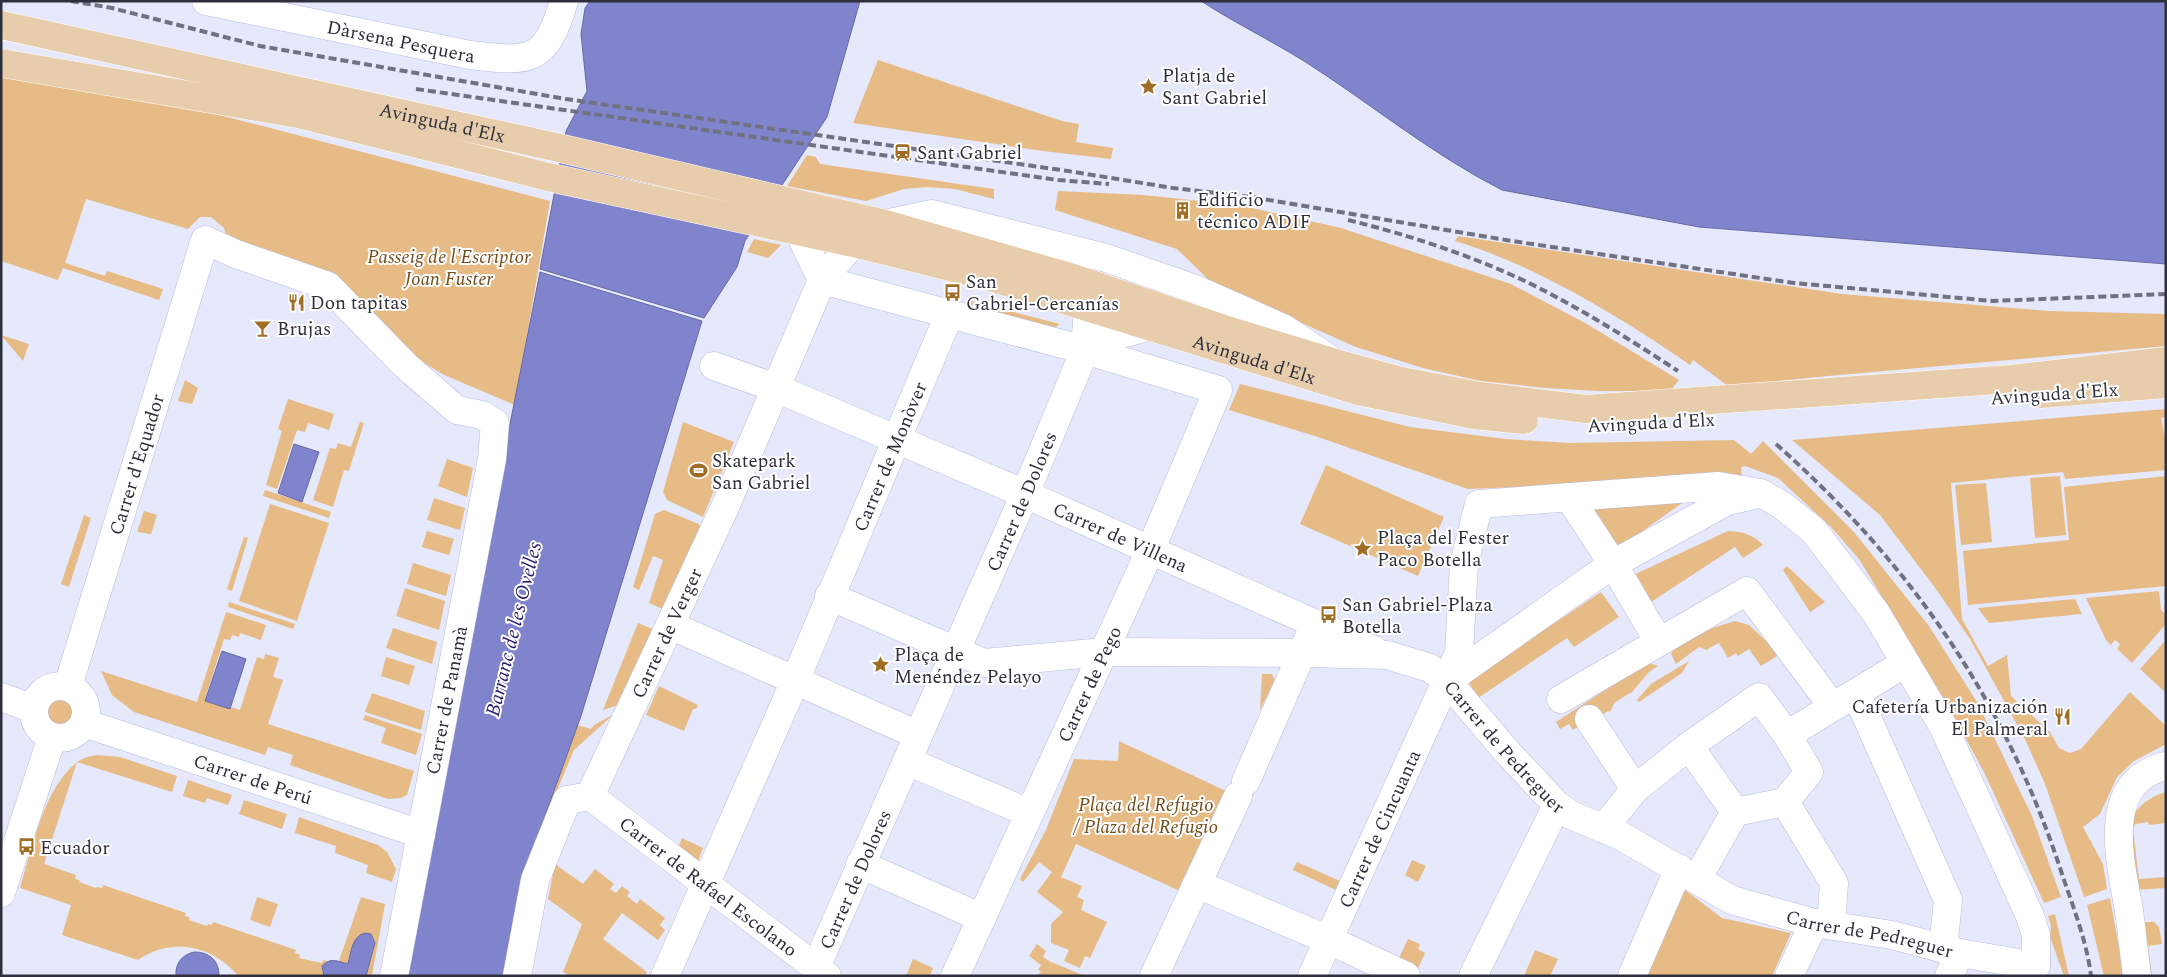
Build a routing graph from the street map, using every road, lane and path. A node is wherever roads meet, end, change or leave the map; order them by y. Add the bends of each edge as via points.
1 (206, 1) edge
2 (564, 1) edge
3 (1, 25) edge
4 (1, 63) edge
5 (884, 224) junction
6 (799, 232) junction
7 (853, 243) junction
8 (1070, 277) junction
9 (822, 280) junction
10 (1088, 308) junction
11 (949, 315) junction
12 (1147, 327) junction
13 (1085, 350) junction
14 (2166, 361) edge
15 (1335, 363) junction
16 (714, 366) dead end
17 (2166, 384) edge
18 (776, 388) junction
19 (495, 423) joint
20 (896, 441) junction
21 (1761, 493) junction
22 (1025, 494) junction
23 (1569, 497) junction
24 (1150, 551) junction
25 (1613, 564) junction
26 (829, 596) junction
27 (1314, 624) junction
28 (670, 625) junction
29 (1659, 642) junction
30 (954, 652) junction
31 (1104, 652) junction
32 (1303, 653) junction
33 (1387, 655) junction
34 (1905, 663) junction
35 (1447, 680) junction
36 (795, 681) junction
37 (68, 686) junction
38 (1, 698) edge
39 (1561, 699) dead end
40 (1844, 700) junction
41 (34, 709) junction
42 (1589, 719) dead end
43 (84, 724) junction
44 (918, 735) junction
45 (1787, 735) junction
46 (52, 737) junction
47 (1689, 746) junction
48 (907, 761) junction
49 (2166, 766) edge
50 (1634, 789) junction
51 (590, 796) junction
52 (1785, 802) junction
53 (1557, 805) junction
54 (1735, 812) junction
55 (1029, 813) junction
56 (1603, 828) junction
57 (421, 834) junction
58 (860, 864) junction
59 (1688, 874) junction
60 (705, 884) junction
61 (1197, 884) junction
62 (1, 893) edge
63 (982, 918) junction
64 (1822, 924) junction
65 (1329, 940) junction
66 (1951, 959) edge
67 (2040, 971) edge
68 (821, 972) edge
69 (394, 976) edge
70 (517, 976) edge
71 (665, 976) edge
72 (955, 976) edge
73 (1154, 976) edge
74 (1312, 976) edge
75 (1406, 976) edge
76 (1473, 976) edge
77 (1632, 976) edge
78 (1789, 976) edge
79 (2137, 976) edge

1 - 2 street, Dàrsena Pesquera via 470,55 512,60 534,53 547,43 556,29
3 - 5 main road, Avinguda d'Elx
4 - 6 main road, Avinguda d'Elx via 298,114 548,177
5 - 7 street, Avinguda d'Elx
5 - 8 main road, Avinguda d'Elx
5 - 15 street, Avinguda d'Elx via 932,214 1106,258 1195,289 1283,328
6 - 7 main road, Avinguda d'Elx
6 - 9 street
7 - 9 street, Avinguda d'Elx
7 - 10 main road, Avinguda d'Elx via 990,277
8 - 10 street
8 - 15 main road, Avinguda d'Elx
9 - 11 street
9 - 18 street, Carrer de Verger
10 - 12 main road, Avinguda d'Elx
10 - 13 street
11 - 13 street
11 - 20 street, Carrer de Monòver
12 - 13 street via 1111,337
12 - 17 main road, Avinguda d'Elx via 1358,391 1474,415 1584,426
13 - 22 street, Carrer de Dolores
13 - 24 street, Carrer de Pego via 1218,390
14 - 15 main road, Avinguda d'Elx via 2011,379 1586,409 1471,394 1401,381
16 - 18 street, Carrer de Villena
18 - 20 street, Carrer de Villena
18 - 28 street, Carrer de Verger
19 - 37 street, Carrer d'Equador via 482,415 457,410 406,366 328,286 205,240
19 - 57 street, Carrer de Panamà via 492,459
20 - 22 street, Carrer de Villena
20 - 26 street, Carrer de Monòver
21 - 23 street via 1718,486
21 - 25 street via 1727,501
21 - 34 street via 1783,506 1814,532 1876,613
22 - 24 street, Carrer de Villena
22 - 30 street, Carrer de Dolores
23 - 25 street
23 - 35 street, Carrer de Cincuanta via 1479,504 1464,564 1459,653
24 - 27 street, Carrer de Villena
24 - 31 street, Carrer de Pego
25 - 29 street
25 - 35 street
26 - 30 street
26 - 36 street
27 - 32 street
27 - 33 street, Carrer de Villena
28 - 36 street
28 - 51 street, Carrer de Verger
29 - 39 street
29 - 40 street via 1746,591
30 - 31 street, Carrer de Pedreguer via 984,663
30 - 44 street
31 - 32 street, Carrer de Pedreguer
31 - 55 street, Carrer de Pego
32 - 33 street, Carrer de Pedreguer
32 - 61 street
33 - 35 street, Carrer de Pedreguer via 1430,668
34 - 40 street
34 - 67 street via 1943,726 2030,916 2036,935
35 - 53 street, Carrer de Pedreguer
35 - 65 street, Carrer de Cincuanta
36 - 44 street
36 - 60 street
37 - 41 street via 46,689
37 - 43 street via 82,697 87,710
38 - 41 street
40 - 45 street
40 - 66 street via 1948,900
41 - 46 street via 42,731
42 - 50 street
43 - 46 street via 78,732 66,738
43 - 57 street, Carrer de Perú
44 - 48 street, Carrer de Dolores
45 - 47 street via 1759,697
45 - 52 street via 1809,772
46 - 62 street
47 - 50 street
47 - 54 street
48 - 55 street
48 - 58 street, Carrer de Dolores
49 - 79 street via 2151,771 2135,784 2120,810 2121,871
50 - 56 street
51 - 60 street, Carrer de Rafael Escolano
51 - 70 street via 567,800 535,880
52 - 54 street
52 - 64 street via 1834,883
53 - 56 street, Carrer de Pedreguer via 1571,815
53 - 76 street
54 - 59 street
55 - 63 street, Carrer de Pego
56 - 59 street, Carrer de Pedreguer
57 - 69 street, Carrer de Panamà
58 - 63 street
58 - 68 street, Carrer de Dolores
59 - 64 street, Carrer de Pedreguer via 1732,900
59 - 77 street
60 - 68 street, Carrer de Rafael Escolano
60 - 71 street
61 - 65 street
61 - 73 street
63 - 72 street, Carrer de Pego
64 - 66 street, Carrer de Pedreguer via 1892,935
64 - 78 street
65 - 74 street, Carrer de Cincuanta
65 - 75 street
66 - 67 street, Carrer de Pedreguer

